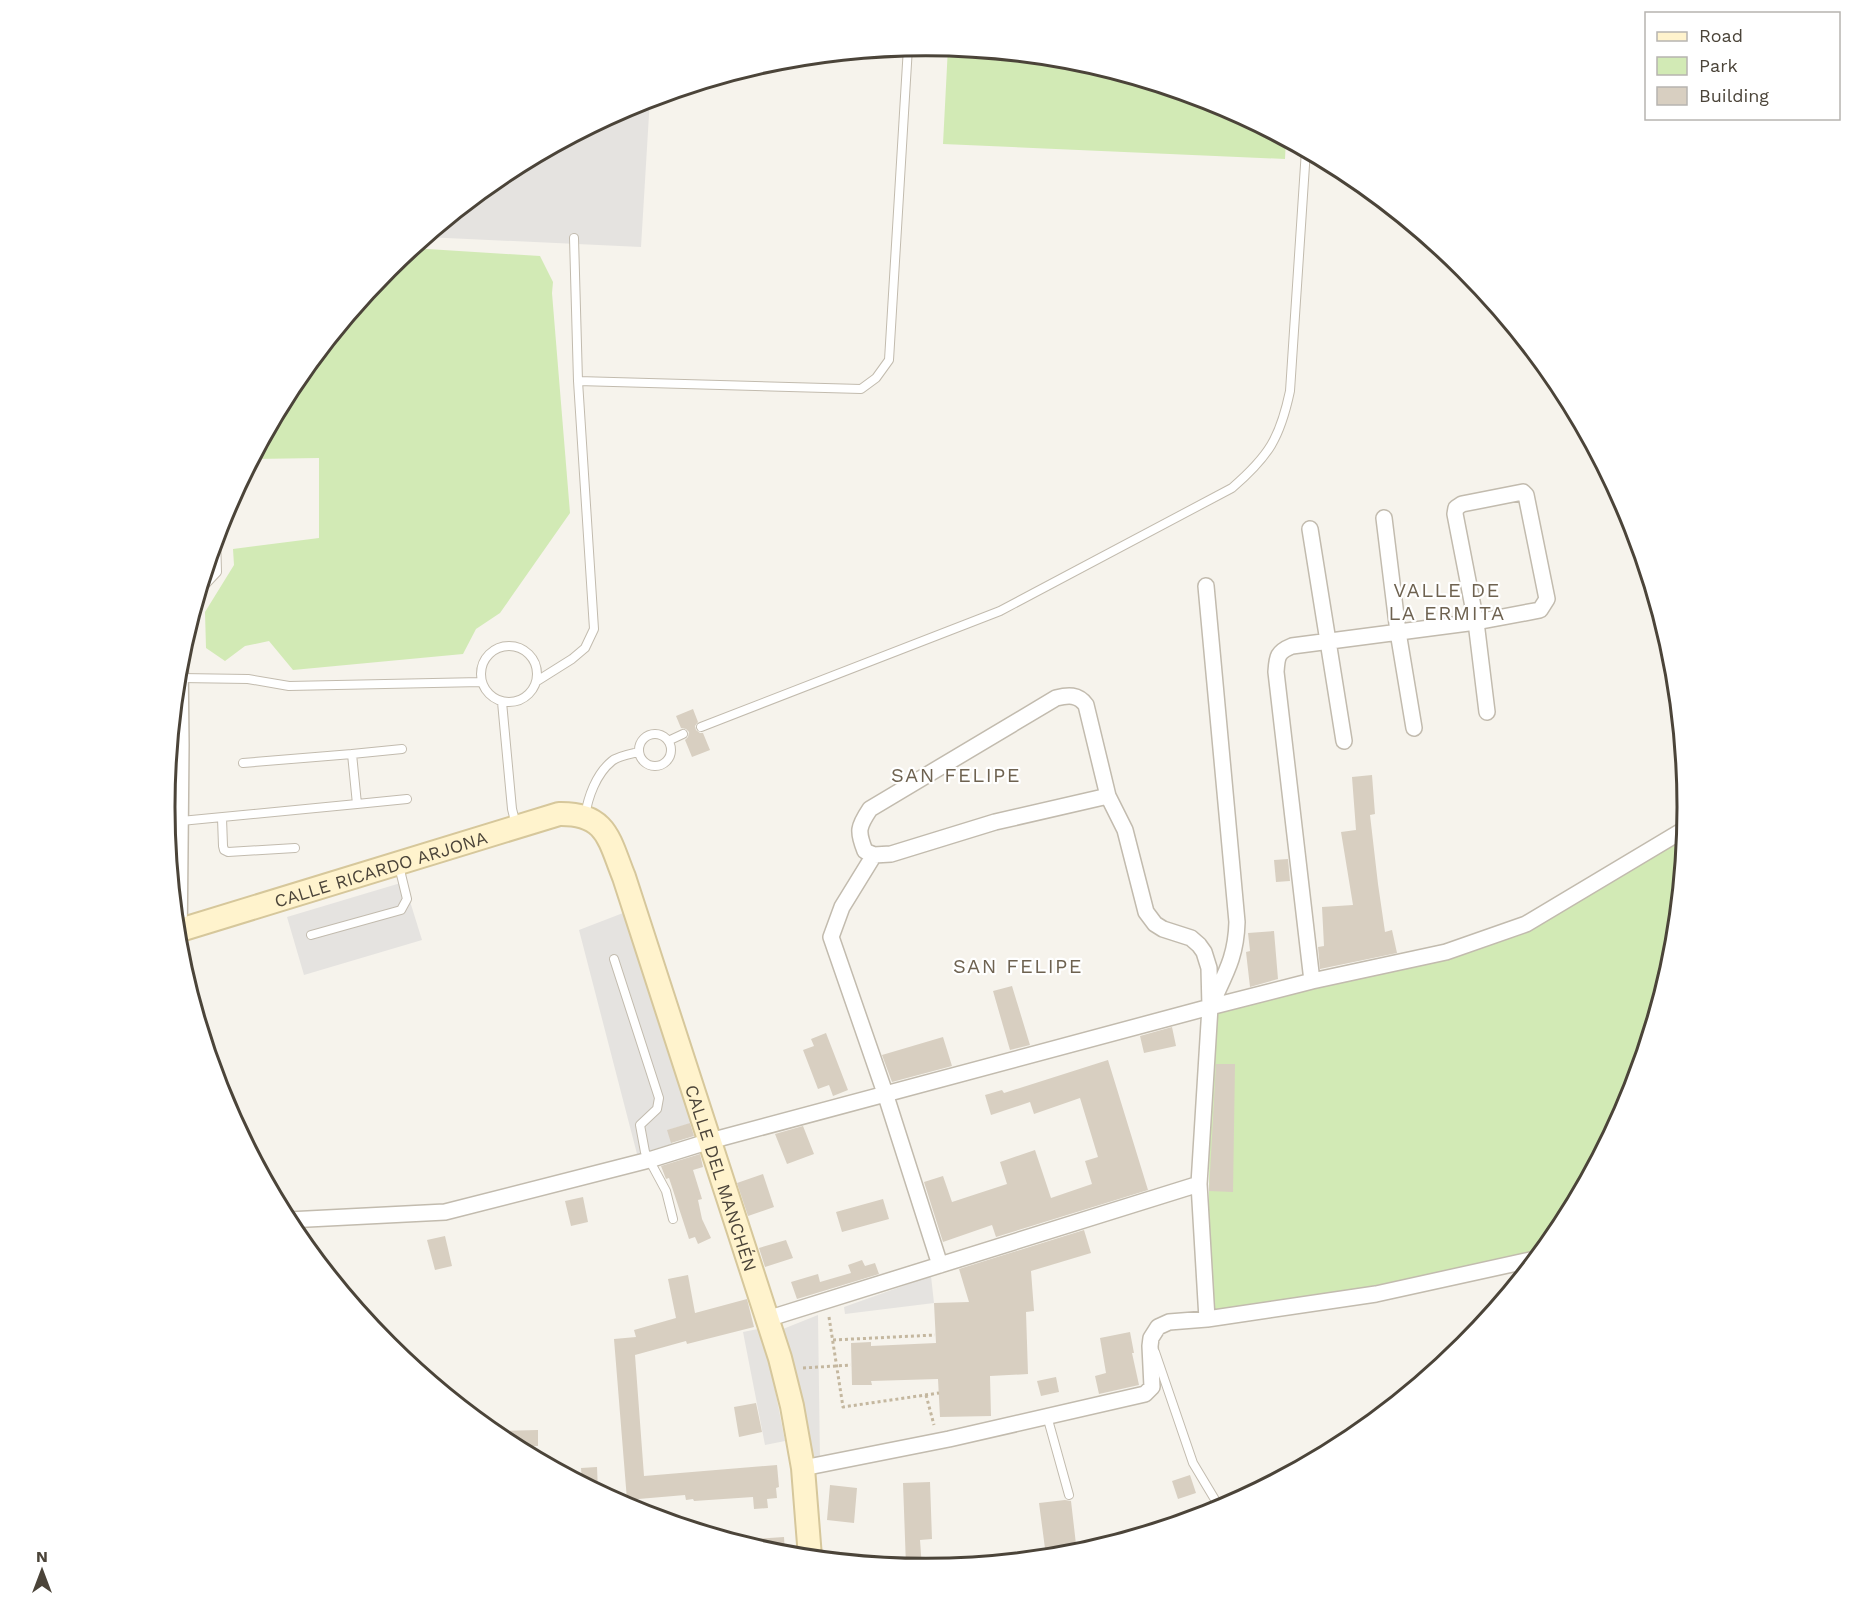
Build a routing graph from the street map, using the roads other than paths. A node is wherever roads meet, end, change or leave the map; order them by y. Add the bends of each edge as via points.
1 (907, 56) edge
2 (1305, 158) edge
3 (574, 238) dead end
4 (578, 381) junction
5 (1384, 518) dead end
6 (1310, 529) dead end
7 (217, 560) edge
8 (211, 578) edge
9 (1206, 586) dead end
10 (1476, 622) junction
11 (1398, 632) junction
12 (1328, 641) junction
13 (186, 678) edge
14 (537, 681) junction
15 (481, 682) junction
16 (502, 702) junction
17 (1487, 712) dead end
18 (700, 727) dead end
19 (1414, 728) dead end
20 (683, 734) dead end
21 (668, 741) junction
22 (1344, 741) dead end
23 (402, 749) dead end
24 (639, 752) junction
25 (352, 754) junction
26 (177, 759) edge
27 (243, 764) dead end
28 (1107, 796) junction
29 (407, 799) dead end
30 (357, 804) junction
31 (585, 817) junction
32 (222, 818) junction
33 (181, 821) junction
34 (516, 827) junction
35 (1676, 834) edge
36 (295, 848) dead end
37 (874, 855) junction
38 (399, 863) junction
39 (179, 885) edge
40 (186, 934) edge
41 (311, 935) dead end
42 (614, 959) dead end
43 (1312, 981) junction
44 (1210, 1007) junction
45 (885, 1093) junction
46 (710, 1141) junction
47 (648, 1160) junction
48 (1199, 1184) junction
49 (299, 1219) edge
50 (673, 1219) dead end
51 (1524, 1261) edge
52 (940, 1265) junction
53 (767, 1319) junction
54 (1207, 1319) junction
55 (1150, 1346) junction
56 (1047, 1416) junction
57 (803, 1468) junction
58 (1069, 1495) dead end
59 (1215, 1499) edge
60 (809, 1548) edge

1 - 4 lane via 889,360 876,378 861,389
2 - 18 lane via 1290,391 1284,419 1272,446 1255,469 1232,488 1000,611
3 - 4 lane
4 - 14 lane via 594,629 585,648
5 - 11 street
6 - 12 street
7 - 8 lane via 217,572
9 - 44 street via 1237,922 1234,954
10 - 10 street via 1456,508 1523,492 1547,599 1540,610
10 - 11 street
10 - 17 street
11 - 12 street
11 - 19 street
12 - 22 street
12 - 43 street via 1282,650 1276,672
13 - 15 lane via 248,679 289,686
14 - 15 lane via 536,666 528,653 516,646 501,646 488,654 481,667
14 - 16 lane via 530,694 517,702
15 - 16 lane via 489,695
16 - 34 lane
20 - 21 lane
21 - 24 lane via 659,734 649,734 642,740
21 - 24 lane via 670,756 664,764 646,764
23 - 25 lane
24 - 31 lane via 613,760 605,769 592,790
25 - 27 lane
25 - 30 lane
26 - 33 street
28 - 37 street via 995,822 891,854
28 - 37 street via 1086,705 1070,695 1056,698 870,810 858,835 865,851
28 - 44 street via 1125,830 1146,912 1155,924 1191,938 1204,952 1209,968
29 - 30 lane
30 - 32 lane
31 - 34 street, CALLE RICARDO ARJONA via 559,814
31 - 46 street, CALLE DEL MANCHÉN via 606,832 624,877
32 - 33 lane
32 - 36 lane via 223,846 228,852
33 - 39 street
34 - 38 street, CALLE RICARDO ARJONA
35 - 43 street via 1526,924 1446,952
37 - 45 street via 842,907 831,936
38 - 40 street, CALLE RICARDO ARJONA
38 - 41 lane via 407,899 401,910
42 - 47 lane via 659,1098 657,1109 640,1125
43 - 44 street
44 - 45 street
44 - 48 street
45 - 46 street
45 - 52 street
46 - 47 street
46 - 53 street, CALLE DEL MANCHÉN
47 - 49 street via 445,1212
47 - 50 lane via 666,1191
48 - 52 street
48 - 54 street
51 - 54 street via 1376,1294
52 - 53 street
53 - 57 street, CALLE DEL MANCHÉN via 792,1406
54 - 55 street via 1163,1324 1154,1331
55 - 56 street via 1150,1391
55 - 59 lane via 1193,1463
56 - 57 street
56 - 58 lane
57 - 60 street, CALLE DEL MANCHÉN

